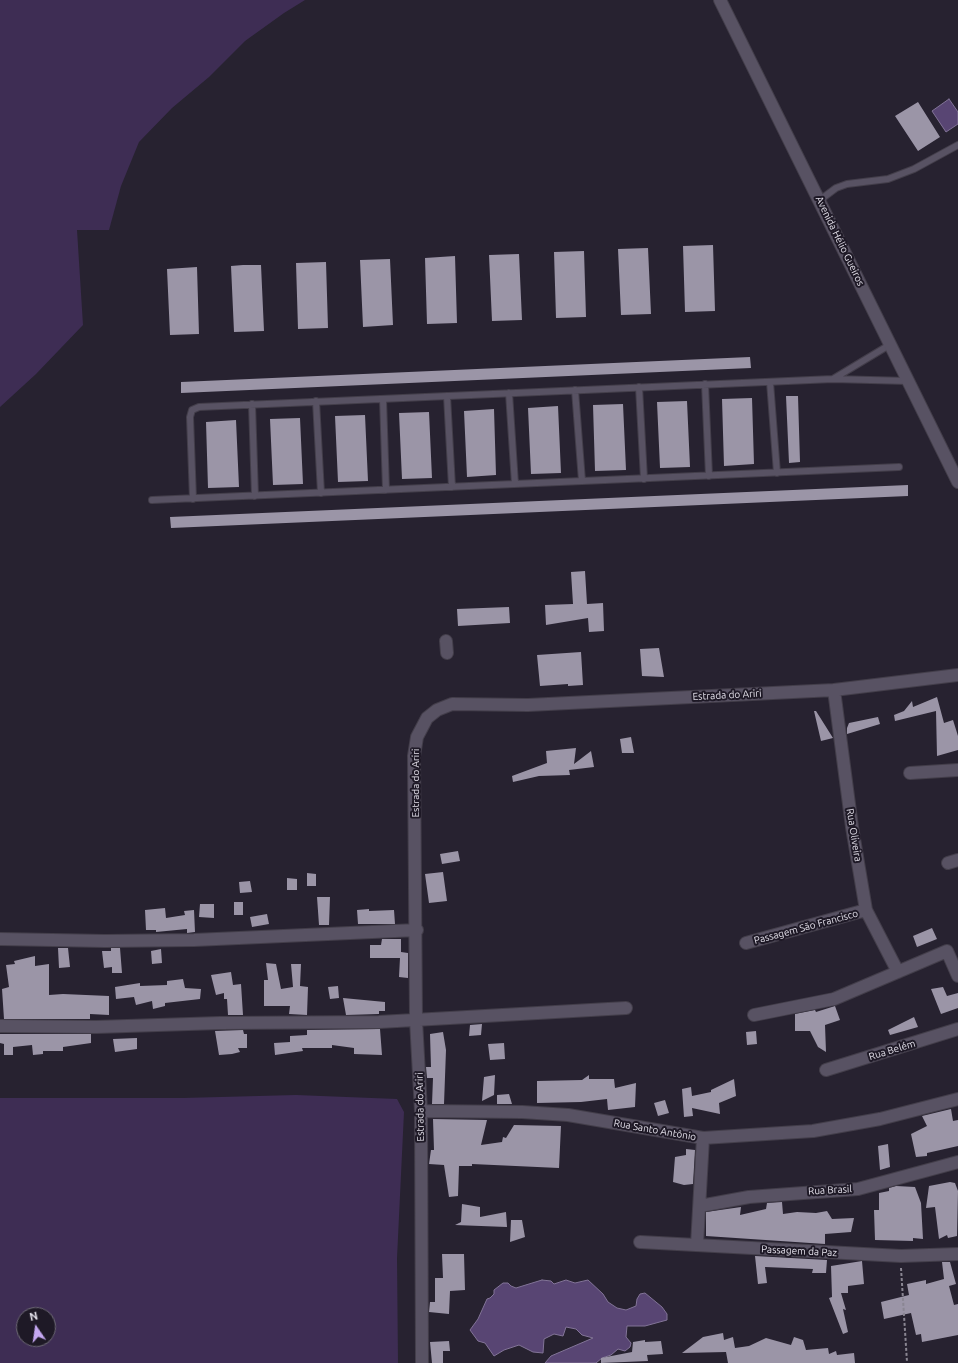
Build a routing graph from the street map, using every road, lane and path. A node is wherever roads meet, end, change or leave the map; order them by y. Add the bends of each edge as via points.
1 (720, 0) edge
2 (958, 145) edge
3 (820, 200) junction
4 (891, 344) junction
5 (833, 379) junction
6 (908, 381) junction
7 (770, 382) junction
8 (705, 384) junction
9 (639, 387) junction
10 (574, 390) junction
11 (508, 393) junction
12 (447, 396) junction
13 (383, 399) junction
14 (316, 402) junction
15 (252, 404) junction
16 (900, 467) dead end
17 (777, 473) junction
18 (709, 476) junction
19 (644, 479) junction
20 (582, 482) junction
21 (958, 482) edge
22 (515, 484) junction
23 (452, 487) junction
24 (386, 490) junction
25 (321, 493) junction
26 (255, 496) junction
27 (193, 498) junction
28 (152, 500) dead end
29 (958, 675) edge
30 (834, 690) junction
31 (958, 770) edge
32 (910, 773) dead end
33 (866, 910) junction
34 (417, 930) junction
35 (0, 939) edge
36 (746, 943) dead end
37 (898, 972) junction
38 (958, 976) edge
39 (626, 1008) dead end
40 (754, 1015) dead end
41 (416, 1020) junction
42 (0, 1026) edge
43 (958, 1029) edge
44 (826, 1070) dead end
45 (958, 1099) edge
46 (421, 1111) junction
47 (703, 1138) junction
48 (958, 1162) edge
49 (700, 1206) junction
50 (640, 1242) dead end
51 (697, 1245) junction
52 (958, 1254) edge
53 (901, 1256) junction
54 (907, 1362) dead end
55 (422, 1363) edge

1 - 3 street, Avenida Hélio Gueiros
2 - 3 lane via 920,166 888,179 847,184 836,188
3 - 4 street, Avenida Hélio Gueiros
4 - 5 lane
4 - 6 street, Avenida Hélio Gueiros
5 - 6 lane
5 - 7 lane
6 - 21 street, Avenida Hélio Gueiros
7 - 8 lane
7 - 17 lane
8 - 9 lane
8 - 18 lane
9 - 10 lane
9 - 19 lane
10 - 11 lane
10 - 20 lane
11 - 12 lane
11 - 22 lane
12 - 13 lane
12 - 23 lane
13 - 14 lane
13 - 24 lane
14 - 15 lane
14 - 25 lane
15 - 26 lane
15 - 27 lane via 199,407 192,410 190,417
16 - 17 lane
17 - 18 lane
18 - 19 lane
19 - 20 lane
20 - 22 lane
22 - 23 lane
23 - 24 lane
24 - 25 lane
25 - 26 lane
26 - 27 lane
27 - 28 lane
29 - 30 street, Estrada do Ariri
30 - 33 street, Rua Oliveira
30 - 34 street, Estrada do Ariri via 528,704 452,704 437,710 421,725 414,756
31 - 32 street
33 - 36 street, Passagem São Francisco
33 - 37 street, Rua Oliveira
34 - 35 street via 194,940
34 - 41 street, Estrada do Ariri
37 - 38 street via 947,951
37 - 40 street via 834,998
39 - 41 street
41 - 42 street via 96,1027
41 - 46 street, Estrada do Ariri
43 - 44 street, Rua Belém
45 - 47 street, Rua Santo Antônio via 880,1119 813,1131
46 - 47 street, Rua Santo Antônio via 522,1112 568,1116
46 - 55 street, Estrada do Ariri
47 - 49 street
48 - 49 street, Rua Brasil via 858,1188 749,1197
49 - 51 street
50 - 51 street, Passagem da Paz
51 - 53 street, Passagem da Paz
52 - 53 street, Passagem da Paz
53 - 54 path

